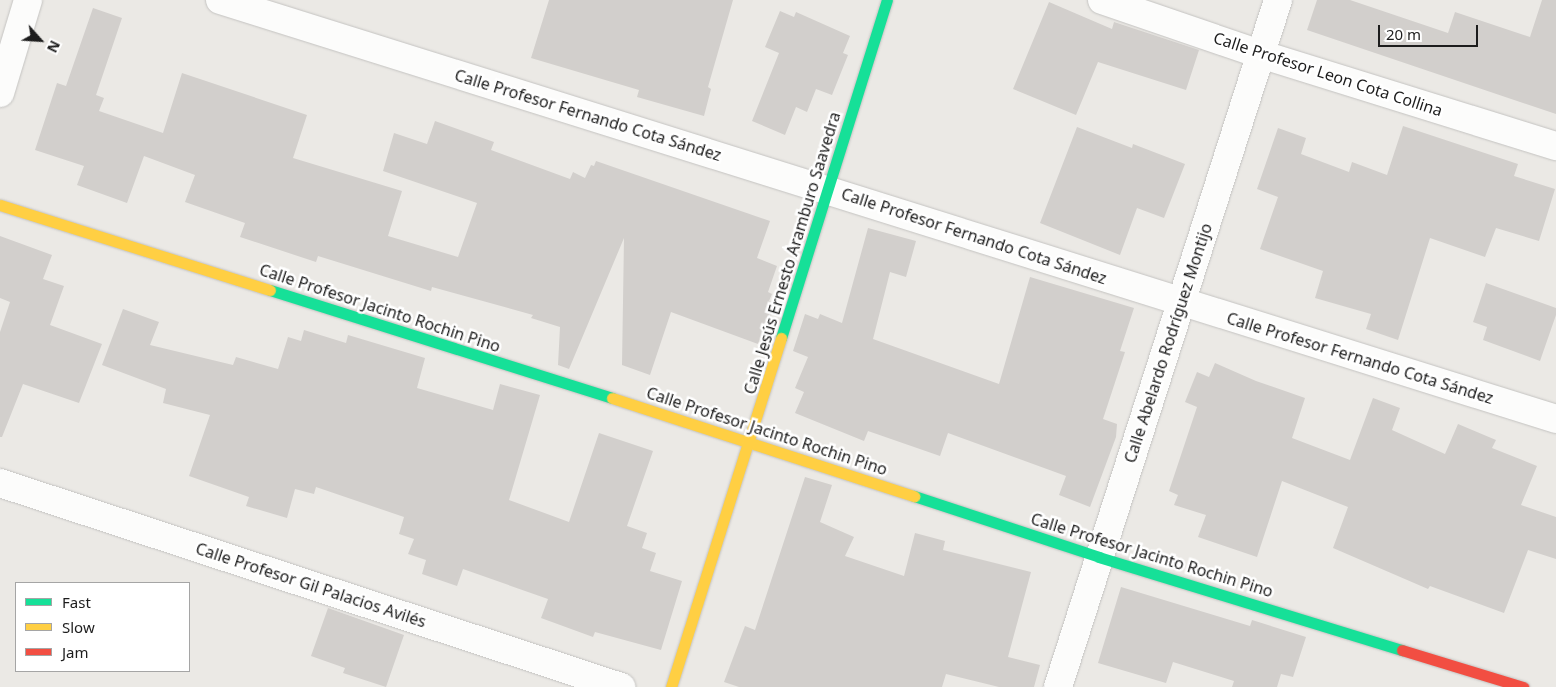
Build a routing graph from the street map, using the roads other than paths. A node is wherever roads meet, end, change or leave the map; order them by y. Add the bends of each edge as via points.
1 (28, 0) edge
2 (220, 0) edge
3 (887, 0) edge
4 (1102, 0) edge
5 (1278, 0) edge
6 (1260, 54) junction
7 (0, 93) edge
8 (1556, 146) edge
9 (828, 190) junction
10 (0, 206) edge
11 (1181, 303) junction
12 (1556, 419) edge
13 (750, 442) junction
14 (0, 483) edge
15 (1099, 557) junction
16 (621, 687) edge
17 (671, 687) edge
18 (1058, 687) edge
19 (1523, 687) edge

1 - 7 street
2 - 9 street, Calle Profesor Fernando Cota Sández
3 - 9 street, Calle Jesús Ernesto Aramburo Saavedra
4 - 6 street, Calle Profesor Leon Cota Collina
5 - 6 street, Calle Abelardo Rodríguez Montijo
6 - 8 street, Calle Profesor Leon Cota Collina
6 - 11 street, Calle Abelardo Rodríguez Montijo
9 - 11 street, Calle Profesor Fernando Cota Sández
9 - 13 street, Calle Jesús Ernesto Aramburo Saavedra
10 - 13 street, Calle Profesor Jacinto Rochin Pino
11 - 12 street, Calle Profesor Fernando Cota Sández
11 - 15 street, Calle Abelardo Rodríguez Montijo
13 - 15 street, Calle Profesor Jacinto Rochin Pino
13 - 17 street, Calle Jesús Ernesto Aramburo Saavedra
14 - 16 street, Calle Profesor Gil Palacios Avilés
15 - 18 street, Calle Abelardo Rodríguez Montijo
15 - 19 street, Calle Profesor Jacinto Rochin Pino

